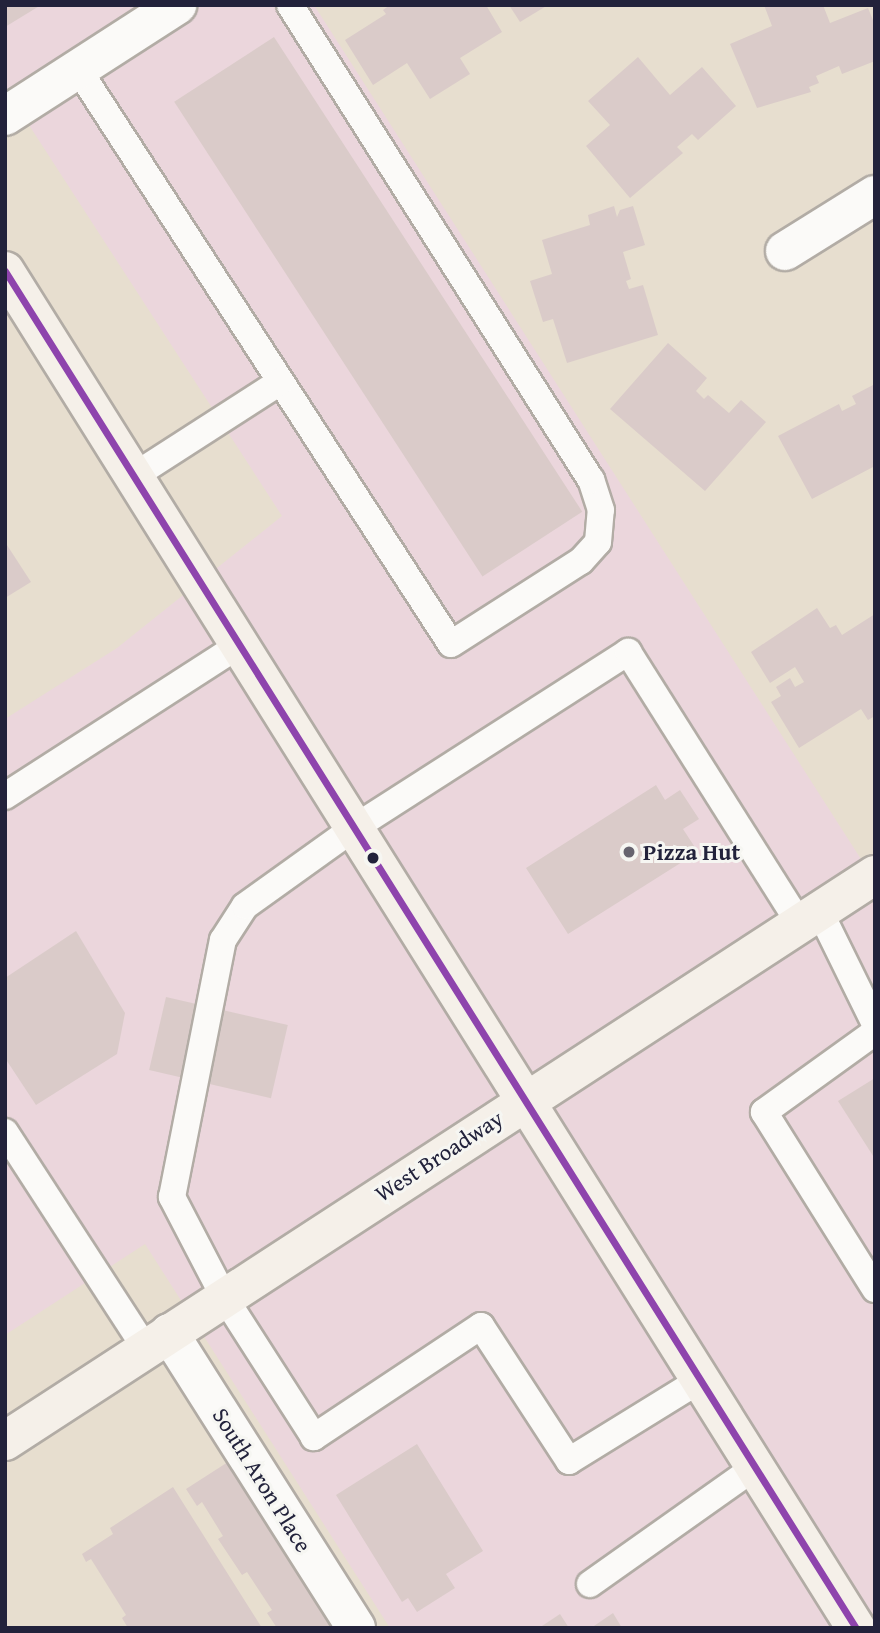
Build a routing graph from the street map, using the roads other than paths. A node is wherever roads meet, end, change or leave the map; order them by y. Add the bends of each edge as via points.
1 (290, 5) edge
2 (159, 10) edge
3 (78, 69) junction
4 (5, 116) edge
5 (875, 195) edge
6 (785, 251) dead end
7 (9, 286) edge
8 (280, 382) junction
9 (134, 476) junction
10 (239, 645) junction
11 (5, 796) edge
12 (354, 828) junction
13 (875, 875) edge
14 (809, 917) junction
15 (875, 1024) edge
16 (875, 1031) edge
17 (524, 1101) junction
18 (5, 1132) edge
19 (875, 1289) edge
20 (223, 1297) junction
21 (157, 1341) junction
22 (700, 1380) junction
23 (5, 1441) edge
24 (755, 1467) junction
25 (590, 1584) dead end
26 (875, 1625) edge
27 (356, 1628) edge
28 (856, 1628) edge
29 (869, 1628) edge

1 - 8 lane via 591,480 601,510 598,542 581,561 451,644
2 - 3 street
3 - 4 street
3 - 8 lane
5 - 6 street
7 - 9 main road
8 - 9 lane
9 - 10 main road
10 - 11 lane
10 - 12 main road
12 - 14 lane via 628,652
12 - 17 main road
12 - 20 lane via 245,906 223,940 172,1197
13 - 14 main road, West Broadway
14 - 15 lane
14 - 17 main road, West Broadway
16 - 19 lane via 765,1112
17 - 20 main road, West Broadway
17 - 22 main road
18 - 21 lane
20 - 21 main road, West Broadway
20 - 22 lane via 314,1437 481,1326 569,1461
21 - 23 main road, West Broadway
21 - 27 street, South Aron Place
22 - 24 main road
24 - 25 lane
24 - 28 main road
26 - 29 lane

